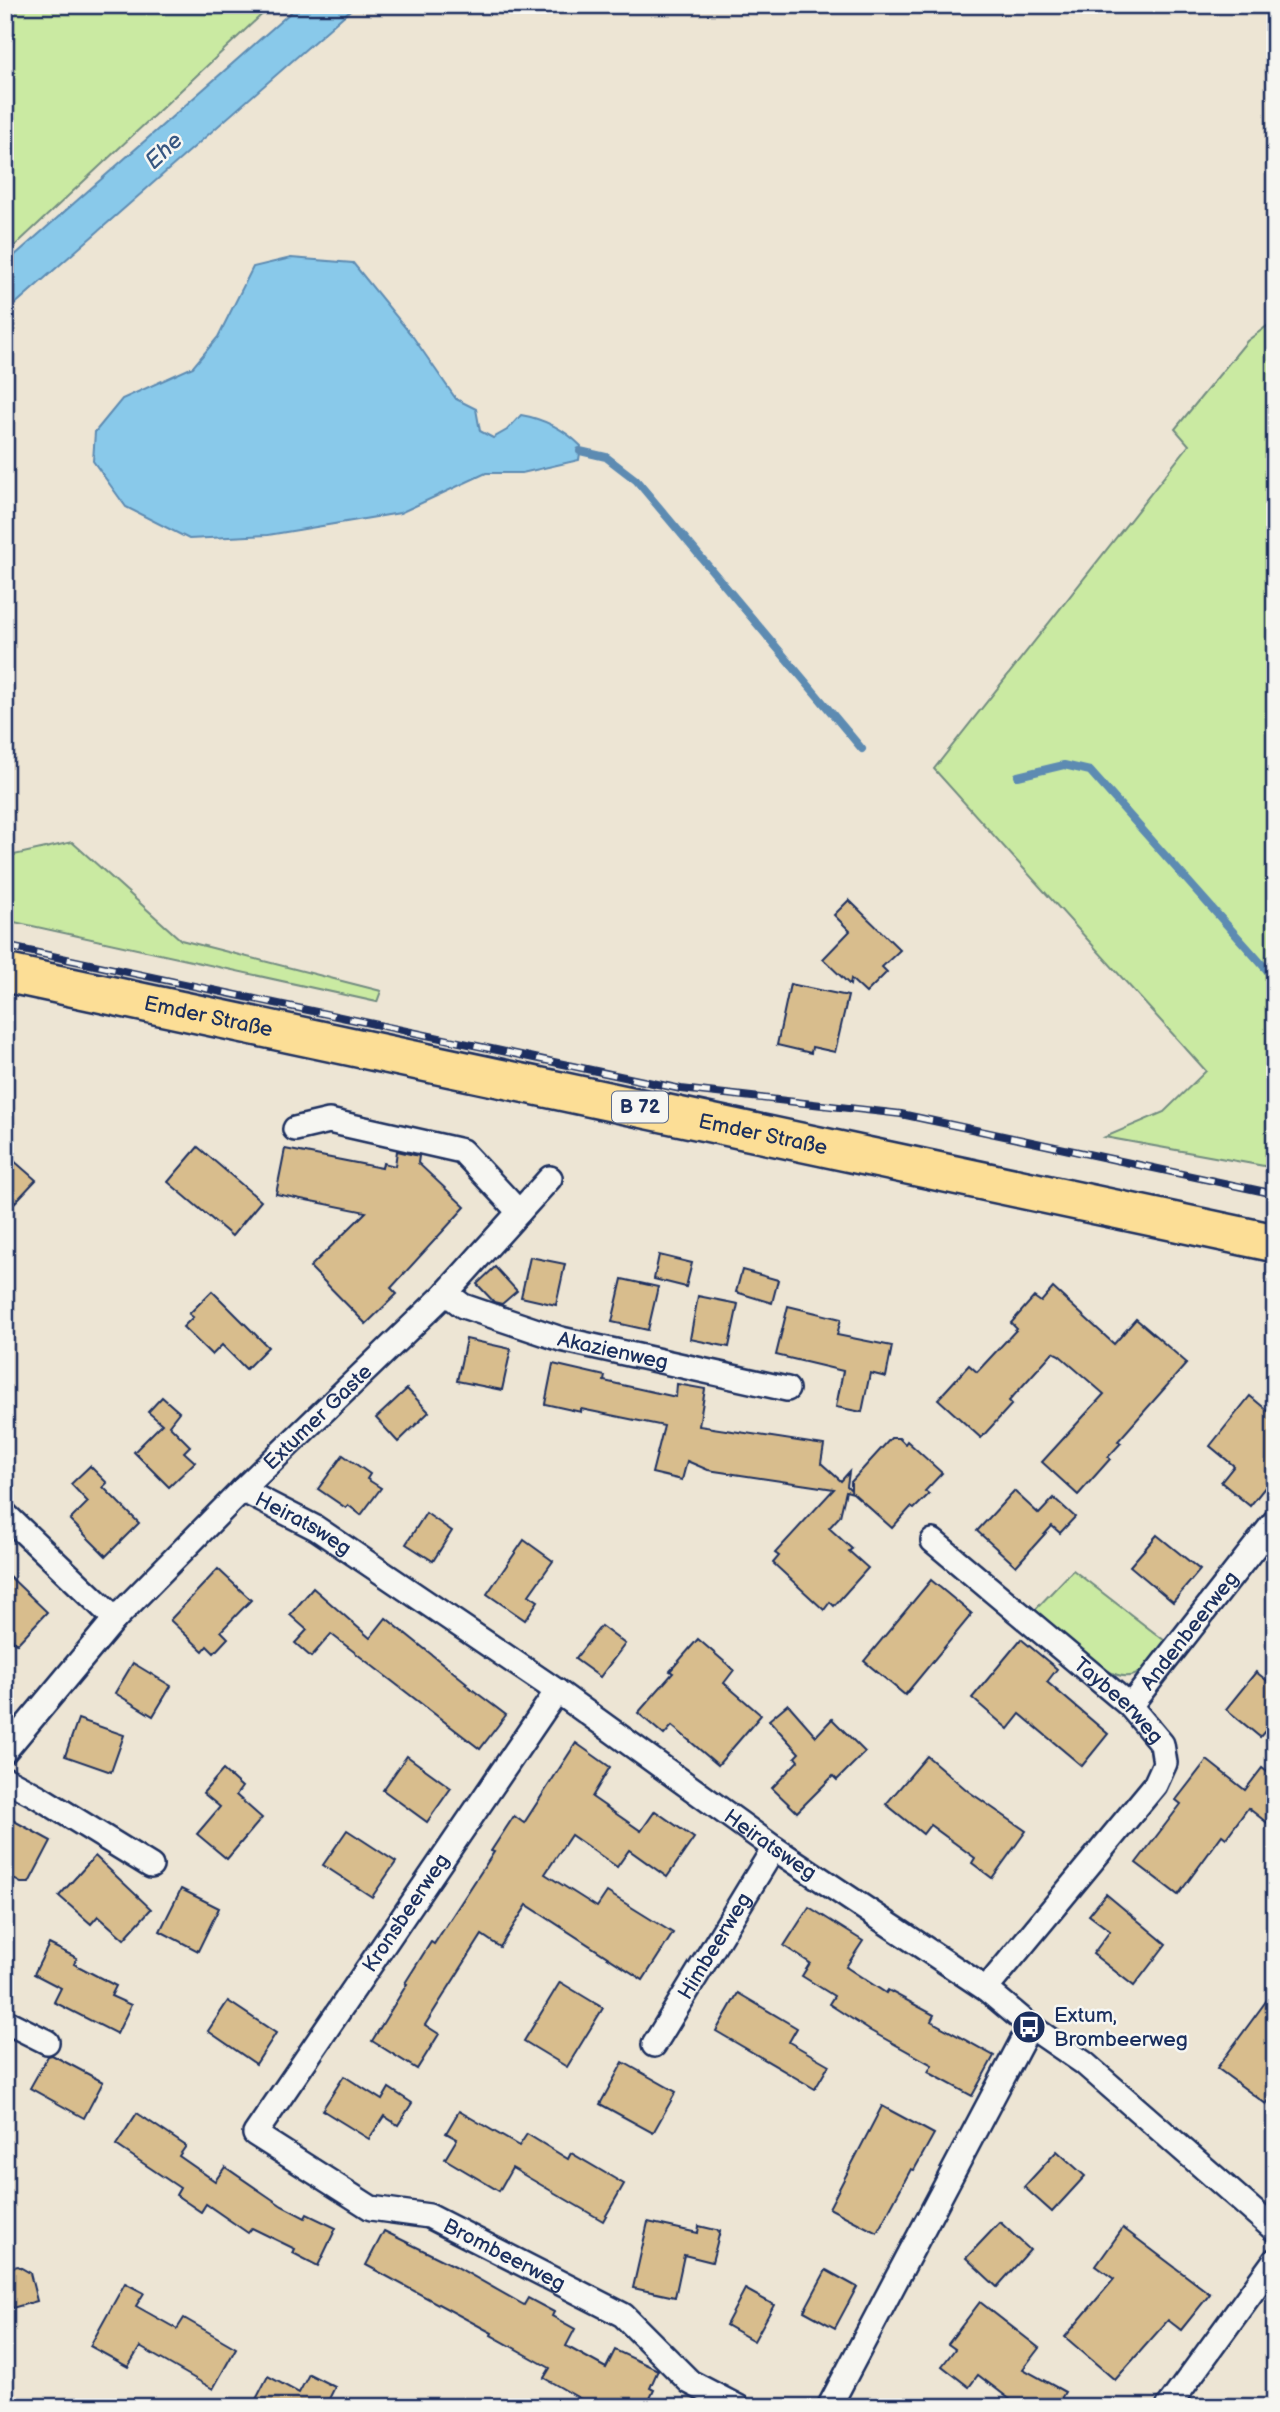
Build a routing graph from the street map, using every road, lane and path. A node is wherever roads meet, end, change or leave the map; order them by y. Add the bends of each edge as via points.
1 (5, 973) edge
2 (295, 1129) dead end
3 (550, 1178) dead end
4 (519, 1212) junction
5 (1275, 1243) edge
6 (446, 1293) junction
7 (787, 1389) dead end
8 (242, 1490) junction
9 (5, 1514) edge
10 (1275, 1521) edge
11 (933, 1541) dead end
12 (115, 1619) junction
13 (557, 1691) junction
14 (1130, 1706) junction
15 (5, 1751) edge
16 (5, 1779) edge
17 (774, 1848) junction
18 (151, 1866) dead end
19 (986, 1989) junction
20 (5, 2021) edge
21 (1030, 2026) junction
22 (47, 2042) dead end
23 (654, 2045) dead end
24 (256, 2134) joint
25 (1275, 2230) edge
26 (1275, 2260) edge
27 (738, 2407) edge
28 (829, 2407) edge
29 (1168, 2407) edge

1 - 5 main road, Emder Straße / B 72
2 - 4 street via 329,1121 462,1151
3 - 4 street, Extumer Gaste
4 - 6 street, Extumer Gaste
6 - 7 street, Akazienweg via 463,1306 561,1339
6 - 8 street, Extumer Gaste
8 - 12 street, Extumer Gaste
8 - 13 street, Heiratsweg via 316,1528
9 - 12 street
10 - 14 street, Andenbeerweg
11 - 14 street, Taybeerweg
12 - 15 street, Extumer Gaste
13 - 17 street, Heiratsweg
13 - 24 street, Kronsbeerweg
14 - 19 street, Taybeerweg via 1162,1744 1165,1763 1155,1785
16 - 18 street
17 - 19 street, Heiratsweg
17 - 23 street, Himbeerweg
19 - 21 street, Heiratsweg
20 - 22 street
21 - 25 street, Heiratsweg via 1084,2063
21 - 28 street
24 - 27 street, Brombeerweg via 372,2208 429,2216 623,2315 691,2382
26 - 29 street

